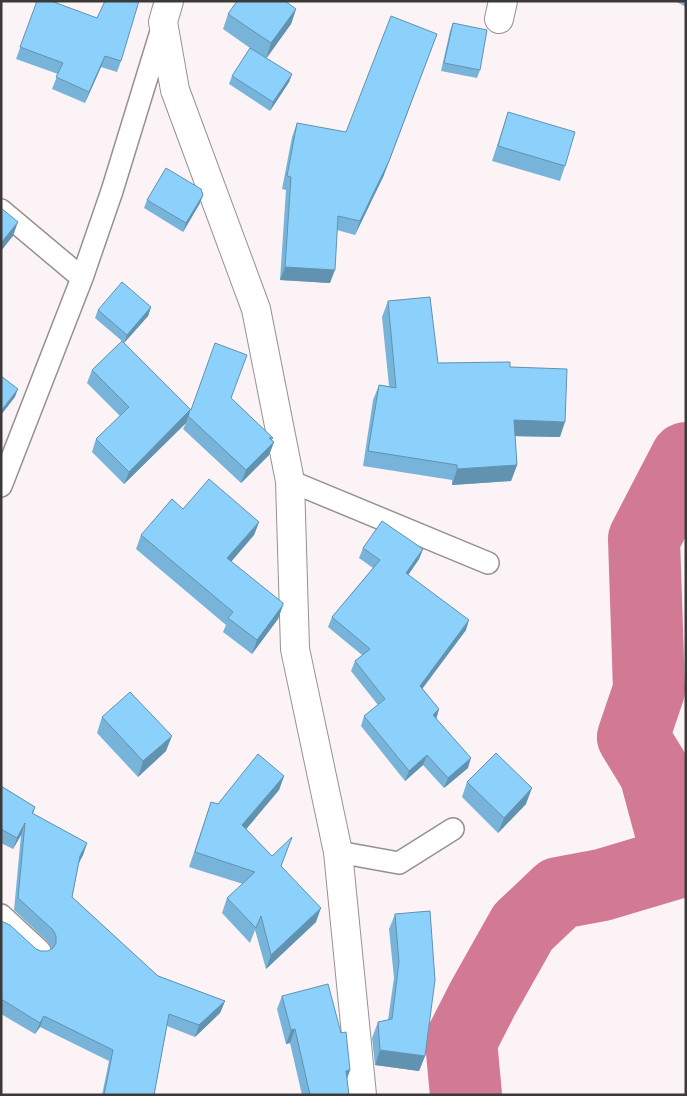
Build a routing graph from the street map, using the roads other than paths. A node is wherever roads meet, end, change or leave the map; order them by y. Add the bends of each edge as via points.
1 (166, 12) edge
2 (1, 210) edge
3 (82, 278) junction
4 (290, 481) junction
5 (1, 486) edge
6 (488, 563) dead end
7 (453, 829) dead end
8 (338, 852) junction
9 (1, 915) edge
10 (40, 951) edge
11 (362, 1095) edge

1 - 3 lane
1 - 4 street via 175,90 256,309
2 - 3 lane
3 - 5 lane
4 - 6 lane
4 - 8 street via 294,649
7 - 8 lane via 399,863
8 - 11 street
9 - 10 lane

